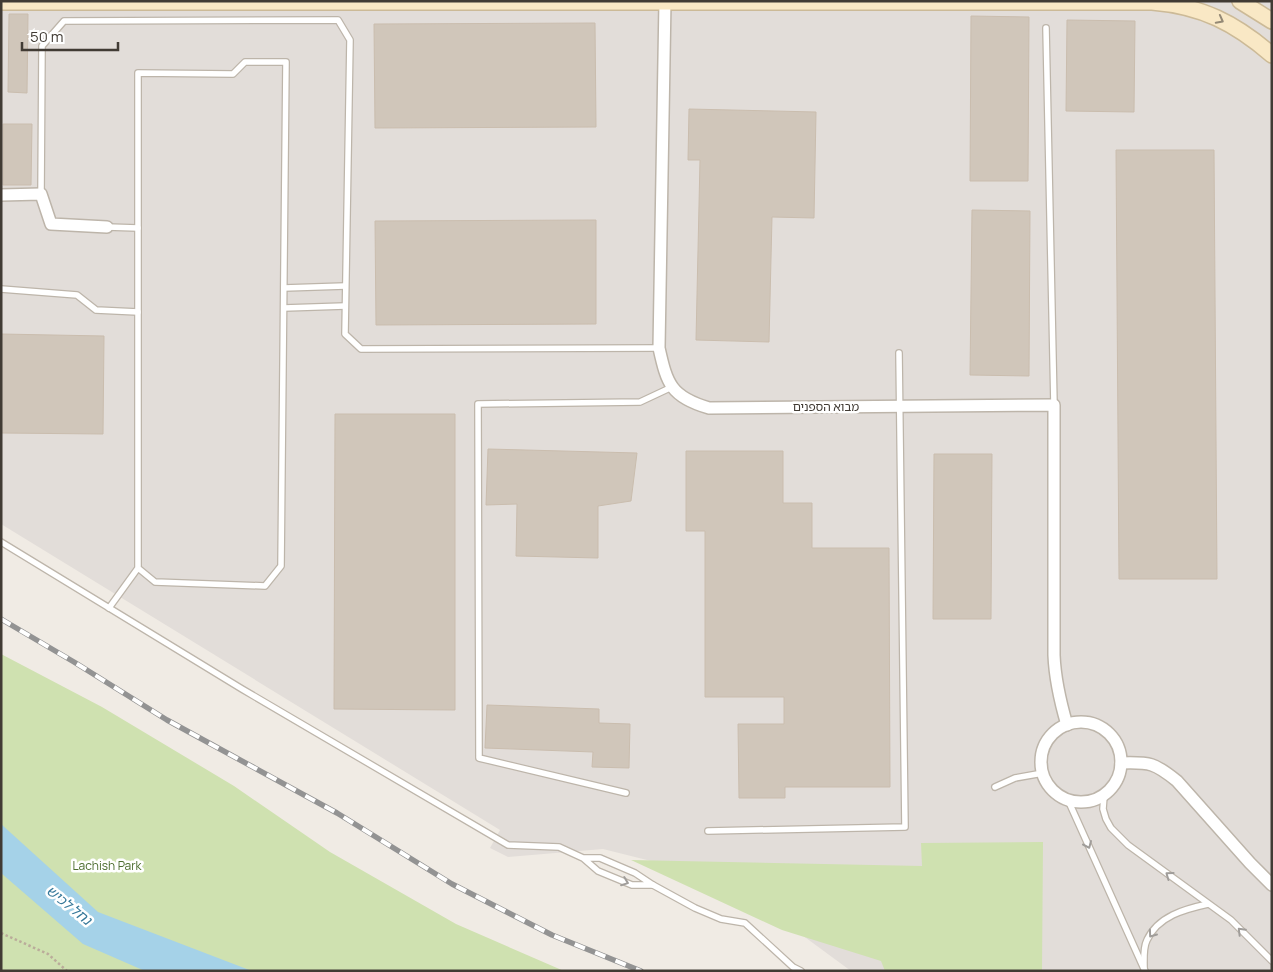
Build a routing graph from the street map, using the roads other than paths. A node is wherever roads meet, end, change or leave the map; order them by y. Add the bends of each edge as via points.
1 (1240, 1) edge
2 (1, 2) edge
3 (665, 2) edge
4 (1272, 21) edge
5 (1046, 28) dead end
6 (1272, 55) edge
7 (42, 194) junction
8 (1, 195) edge
9 (107, 227) joint
10 (138, 228) junction
11 (345, 286) junction
12 (284, 288) junction
13 (1, 290) edge
14 (345, 306) junction
15 (284, 308) junction
16 (138, 312) junction
17 (659, 348) junction
18 (899, 353) dead end
19 (672, 386) junction
20 (1054, 405) junction
21 (899, 407) junction
22 (1, 542) edge
23 (138, 568) junction
24 (109, 608) junction
25 (1067, 725) junction
26 (1122, 762) junction
27 (1043, 773) junction
28 (994, 787) dead end
29 (626, 794) dead end
30 (1104, 796) junction
31 (1068, 800) junction
32 (708, 831) dead end
33 (583, 858) junction
34 (1272, 885) edge
35 (653, 886) junction
36 (1208, 904) junction
37 (1272, 961) edge
38 (1144, 970) edge
39 (801, 971) edge

1 - 4 street
2 - 3 street
3 -> 6 street via 1178,4 1228,24
3 - 17 street, מבוא הספנים
5 - 20 lane
7 - 8 street
7 - 9 street via 51,224
7 - 11 lane via 42,46 64,21 338,20 350,40
9 - 10 lane
10 - 12 lane via 138,73 233,74 245,62 286,62
10 - 16 lane
11 - 12 lane
11 - 14 lane
12 - 15 lane
13 - 16 lane via 77,295 96,310
14 - 15 lane
14 - 17 lane via 344,334 362,349
15 - 23 lane via 281,566 265,586 155,582
16 - 23 lane
17 - 19 street, מבוא הספנים via 665,374
18 - 21 lane
19 - 21 street, מבוא הספנים via 681,397 708,408
19 - 29 lane via 640,402 478,404 479,758
20 - 21 street, מבוא הספנים
20 - 25 street via 1054,655 1059,697
21 - 32 lane via 905,827
22 - 24 lane
23 - 24 lane
24 - 33 lane via 508,845 559,847
25 - 26 street via 1080,722 1104,730 1116,744
25 - 27 street via 1057,730 1043,749
26 - 30 street via 1113,787
26 - 34 street via 1157,766 1177,781
27 - 28 lane via 1015,778
27 - 31 street via 1052,790
30 - 31 street via 1093,801
36 -> 30 lane via 1128,845 1111,828 1103,809
31 -> 38 lane
33 - 35 lane via 600,858 635,873
33 -> 35 lane via 598,871 632,885
35 - 39 lane via 721,919 745,923
37 -> 36 lane via 1231,920
36 -> 38 lane via 1177,912 1162,921 1144,948

